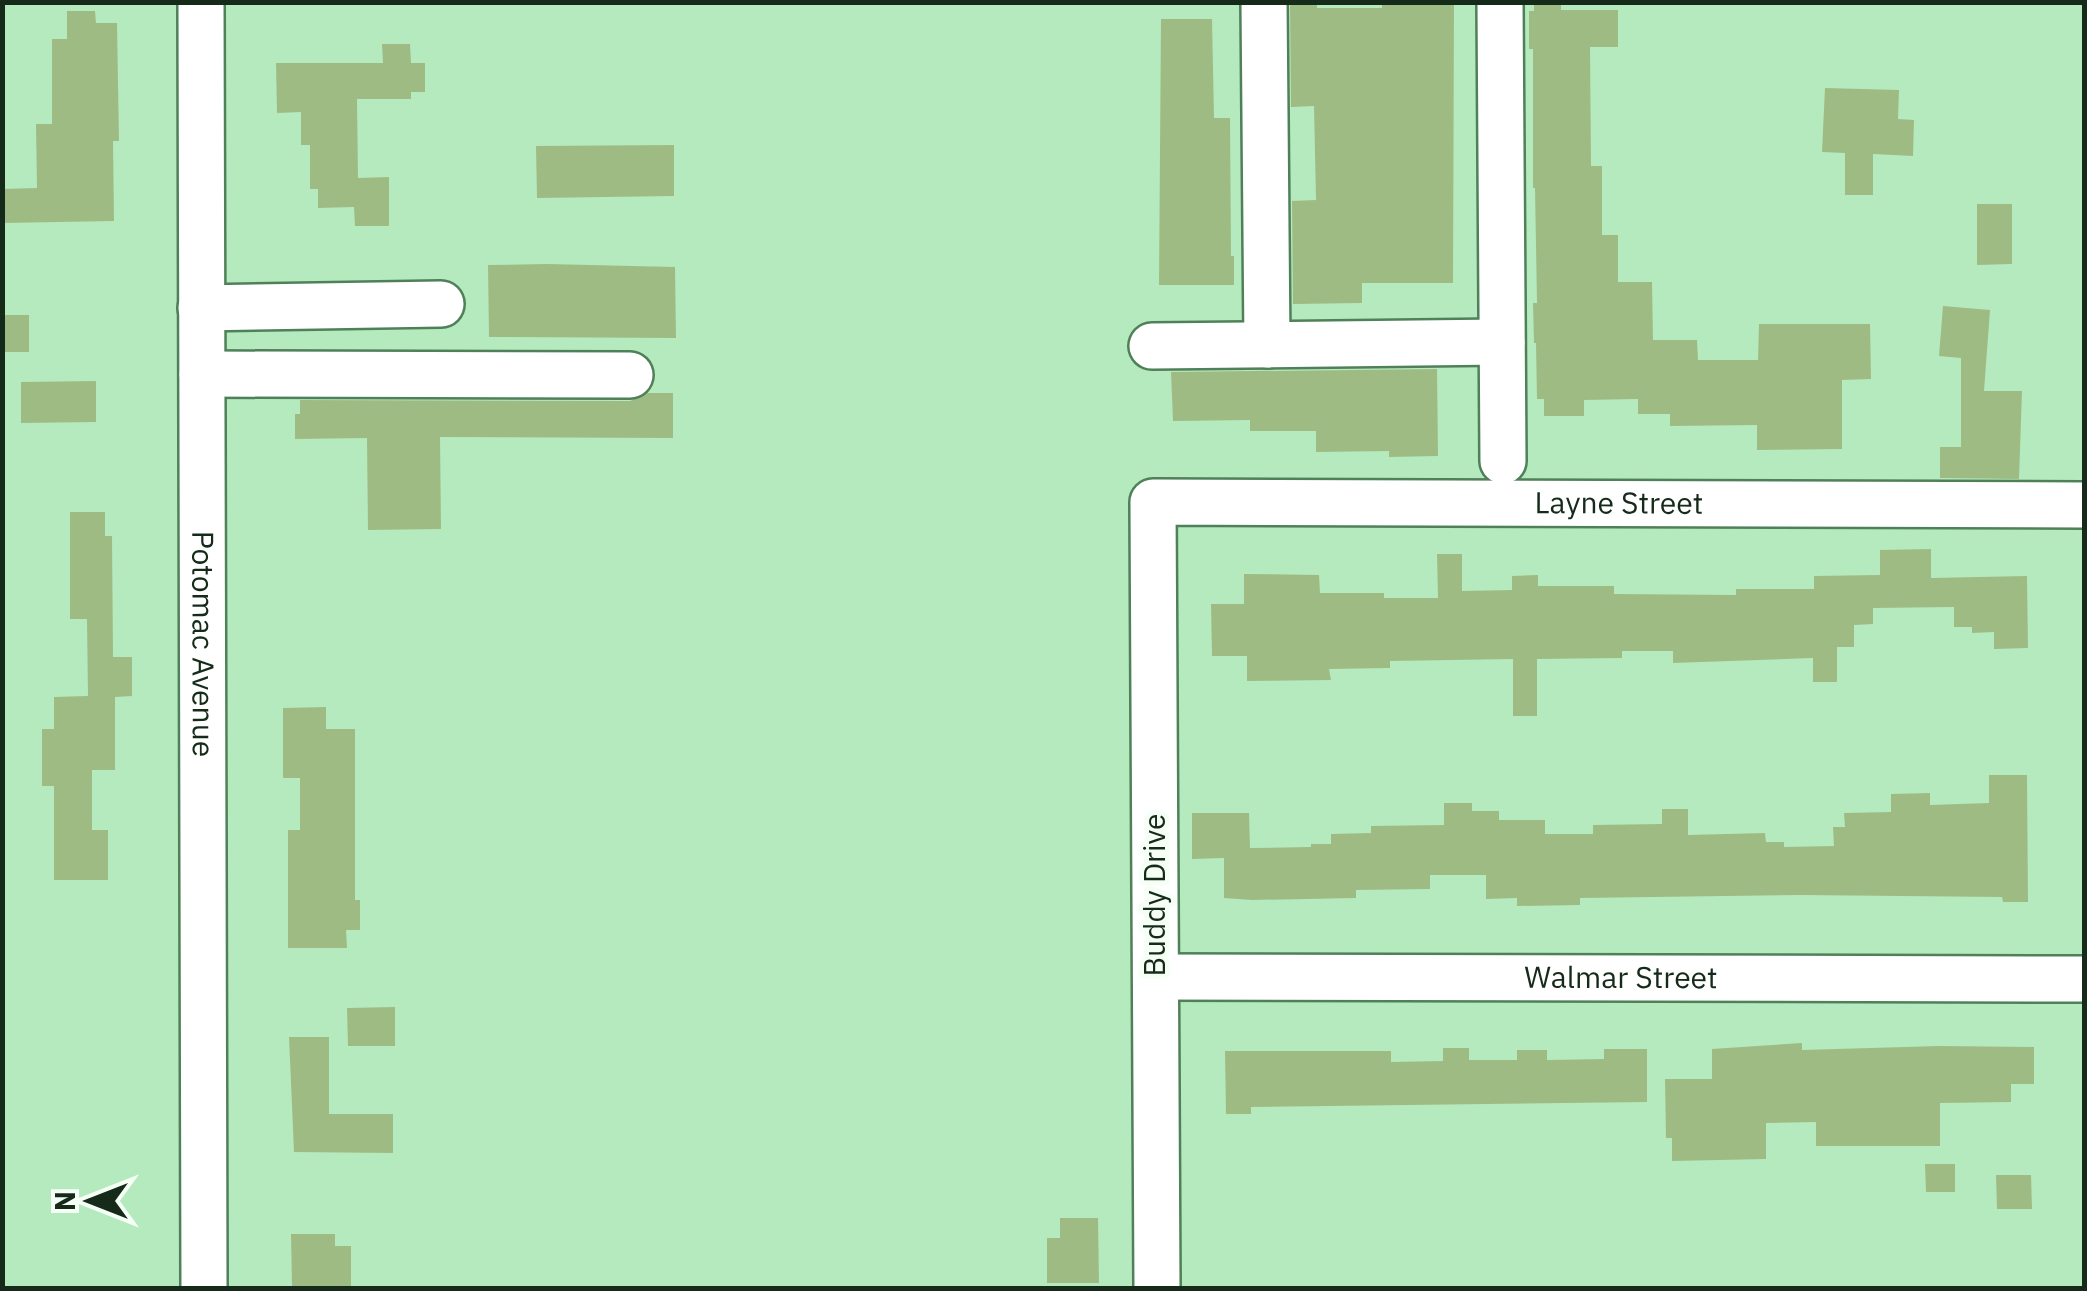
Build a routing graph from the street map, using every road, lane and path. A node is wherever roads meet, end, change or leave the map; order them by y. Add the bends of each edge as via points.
1 (201, 2) edge
2 (1264, 2) edge
3 (1500, 2) edge
4 (441, 304) dead end
5 (202, 308) junction
6 (1502, 342) junction
7 (1267, 345) junction
8 (1152, 346) dead end
9 (202, 374) junction
10 (630, 375) dead end
11 (1503, 461) dead end
12 (1153, 502) joint
13 (2084, 505) edge
14 (1156, 977) junction
15 (2084, 980) edge
16 (204, 1288) edge
17 (1156, 1288) edge

1 - 5 street, Potomac Avenue
2 - 7 street
3 - 6 street
4 - 5 street
5 - 9 street, Potomac Avenue
6 - 7 street
6 - 11 street
7 - 8 street
9 - 10 street
9 - 16 street, Potomac Avenue
12 - 13 street, Layne Street
12 - 14 street, Buddy Drive
14 - 15 street, Walmar Street
14 - 17 street, Buddy Drive

